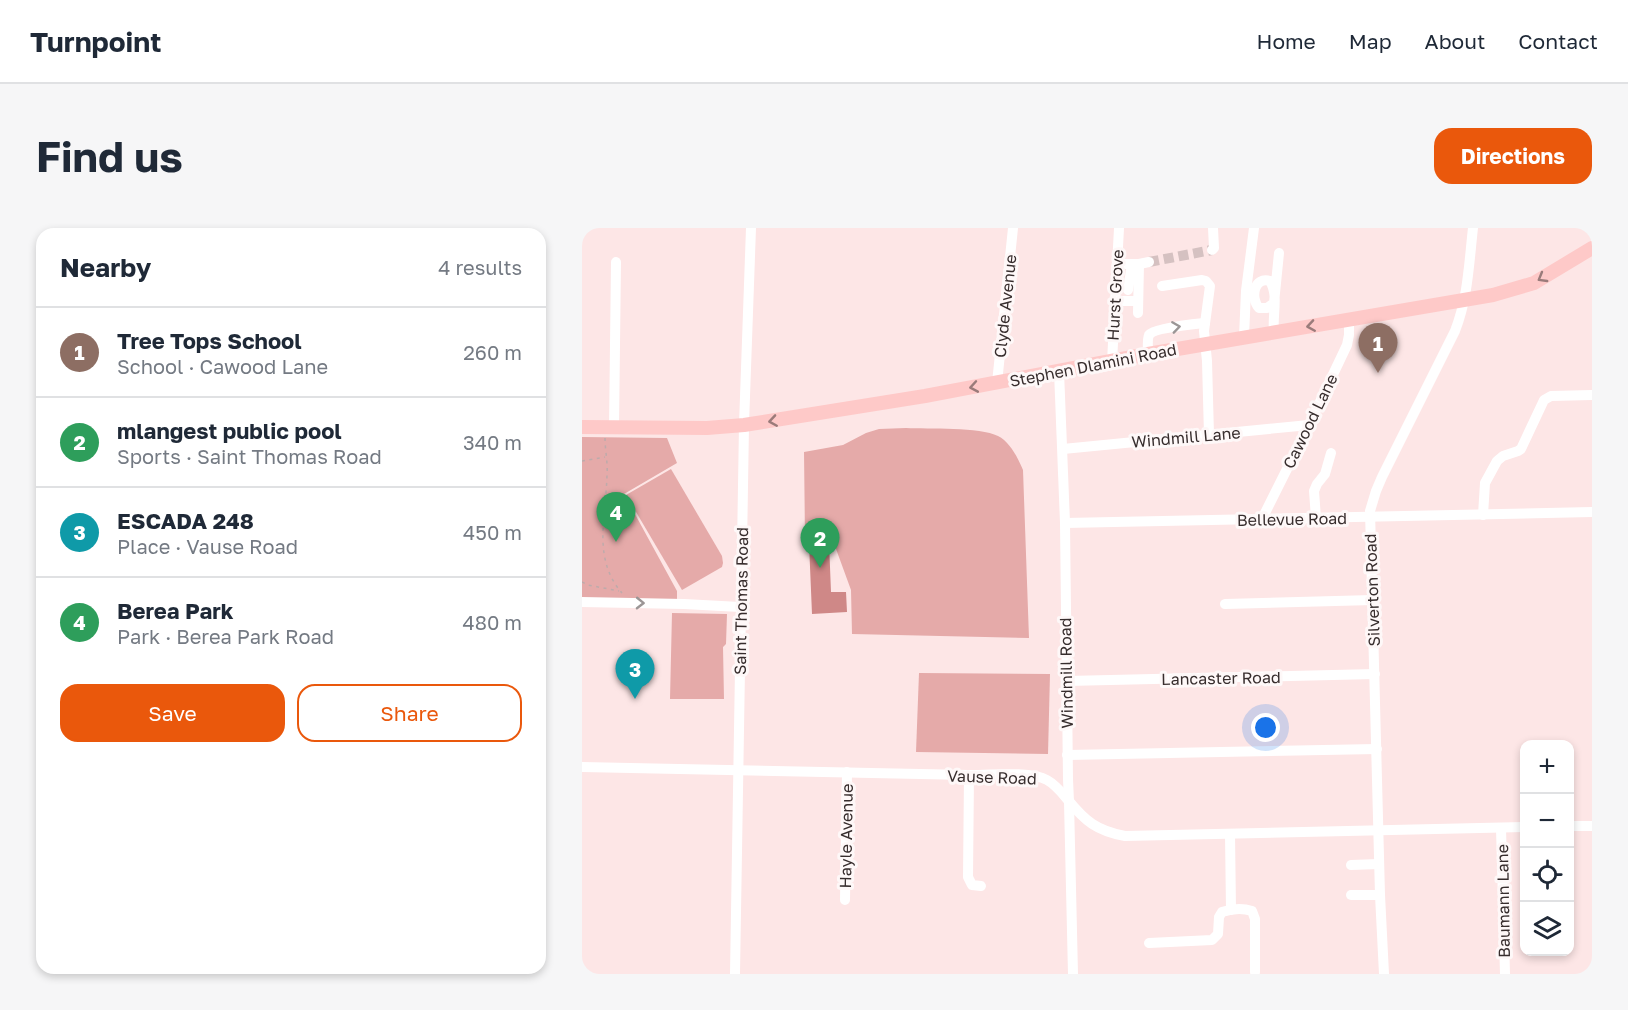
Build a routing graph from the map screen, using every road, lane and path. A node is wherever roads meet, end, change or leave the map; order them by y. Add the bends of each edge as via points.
1 (751, 228) edge
2 (1013, 228) edge
3 (1119, 228) edge
4 (1212, 228) edge
5 (1254, 228) edge
6 (1473, 228) edge
7 (1592, 248) edge
8 (1212, 250) dead end
9 (1279, 253) dead end
10 (616, 262) dead end
11 (1117, 264) junction
12 (1140, 264) junction
13 (1162, 286) dead end
14 (1128, 290) dead end
15 (1465, 300) junction
16 (1115, 301) junction
17 (1138, 301) junction
18 (1138, 314) dead end
19 (1349, 320) junction
20 (1205, 323) junction
21 (1274, 332) junction
22 (1244, 337) junction
23 (1206, 344) junction
24 (1148, 354) junction
25 (1112, 362) junction
26 (1059, 371) junction
27 (997, 383) junction
28 (1592, 395) edge
29 (1309, 425) junction
30 (744, 426) junction
31 (582, 427) edge
32 (609, 428) junction
33 (1209, 435) junction
34 (1063, 449) junction
35 (1331, 453) dead end
36 (606, 457) junction
37 (582, 461) edge
38 (1592, 512) edge
39 (1483, 515) junction
40 (1316, 518) junction
41 (1370, 518) junction
42 (1262, 519) junction
43 (1065, 523) junction
44 (582, 582) edge
45 (620, 591) junction
46 (1373, 600) junction
47 (582, 602) edge
48 (634, 603) junction
49 (1225, 603) dead end
50 (740, 607) junction
51 (1374, 674) junction
52 (1067, 681) junction
53 (1377, 749) junction
54 (1067, 756) junction
55 (582, 767) edge
56 (738, 770) junction
57 (847, 772) junction
58 (969, 776) junction
59 (1070, 802) junction
60 (1574, 826) edge
61 (1592, 826) edge
62 (1520, 827) edge
63 (1501, 828) junction
64 (1378, 830) junction
65 (1230, 834) junction
66 (1379, 864) junction
67 (1350, 865) dead end
68 (981, 886) dead end
69 (1380, 895) junction
70 (1351, 896) dead end
71 (844, 900) dead end
72 (1231, 910) junction
73 (1149, 943) dead end
74 (1255, 972) dead end
75 (735, 974) edge
76 (1073, 974) edge
77 (1384, 974) edge
78 (1505, 974) edge

1 - 30 street, Saint Thomas Road
2 - 27 street, Clyde Avenue
3 - 11 street, Hurst Grove
4 - 8 street
5 - 22 street
6 - 15 street, Silverton Road
7 -> 15 main road, Stephen Dlamini Road via 1528,286
9 - 21 street
10 - 32 street
11 - 12 street
11 - 16 street, Hurst Grove
12 - 14 street
12 - 17 street
13 - 20 street via 1208,282
15 - 19 main road, Stephen Dlamini Road
15 - 41 street, Silverton Road via 1455,331 1376,491
16 - 17 street
16 - 25 street, Hurst Grove
17 - 18 street
19 -> 21 main road, Stephen Dlamini Road
19 - 29 street, Cawood Lane via 1348,341
20 - 23 street
24 -> 20 street via 1151,333
21 - 22 main road, Stephen Dlamini Road
22 - 23 main road, Stephen Dlamini Road
23 - 24 main road, Stephen Dlamini Road
23 - 33 street
24 - 25 main road, Stephen Dlamini Road
25 - 26 main road, Stephen Dlamini Road
26 - 27 main road, Stephen Dlamini Road
26 - 34 street, Windmill Road
27 -> 30 main road, Stephen Dlamini Road
28 - 39 street via 1551,396 1544,400 1521,449 1500,458 1486,480
29 - 33 street, Windmill Lane
29 - 42 street, Cawood Lane
30 - 32 main road, Stephen Dlamini Road
30 - 50 street, Saint Thomas Road
31 - 32 main road, Stephen Dlamini Road
32 - 36 path
33 - 34 street, Windmill Lane
34 - 43 street, Windmill Road
35 - 40 street via 1325,474 1314,491
36 - 37 path
36 - 45 path via 602,549
38 - 39 street, Bellevue Road
39 - 41 street, Bellevue Road
40 - 41 street, Bellevue Road
40 - 42 street, Bellevue Road
41 - 46 street, Silverton Road
42 - 43 street, Bellevue Road
43 - 52 street, Windmill Road
44 - 45 path
45 - 48 path
46 - 49 street
46 - 51 street, Silverton Road
47 - 48 street
48 -> 50 street
50 - 56 street, Saint Thomas Road
51 - 52 street, Lancaster Road
51 - 53 street, Silverton Road
52 - 54 street, Windmill Road
53 - 54 street
53 - 64 street, Silverton Road
54 - 59 street, Windmill Road
55 - 56 street, Vause Road
56 - 57 street, Vause Road
56 - 75 street, Saint Thomas Road
57 - 58 street, Vause Road
57 - 71 street, Hayle Avenue
58 - 59 street, Vause Road via 1038,777 1047,780
58 - 68 street via 968,878 972,885
59 - 65 street, Vause Road via 1084,819 1110,833
59 - 76 street, Windmill Road
60 - 61 street
62 - 63 street, Vause Road
63 - 64 street, Vause Road
63 - 78 street, Baumann Lane
64 - 65 street, Vause Road
64 - 66 street, Silverton Road
65 - 72 street
66 - 67 street
66 - 69 street, Silverton Road
69 - 70 street
69 - 77 street, Silverton Road
72 - 73 street via 1220,914 1218,934 1212,940
72 - 74 street via 1248,909 1254,914

